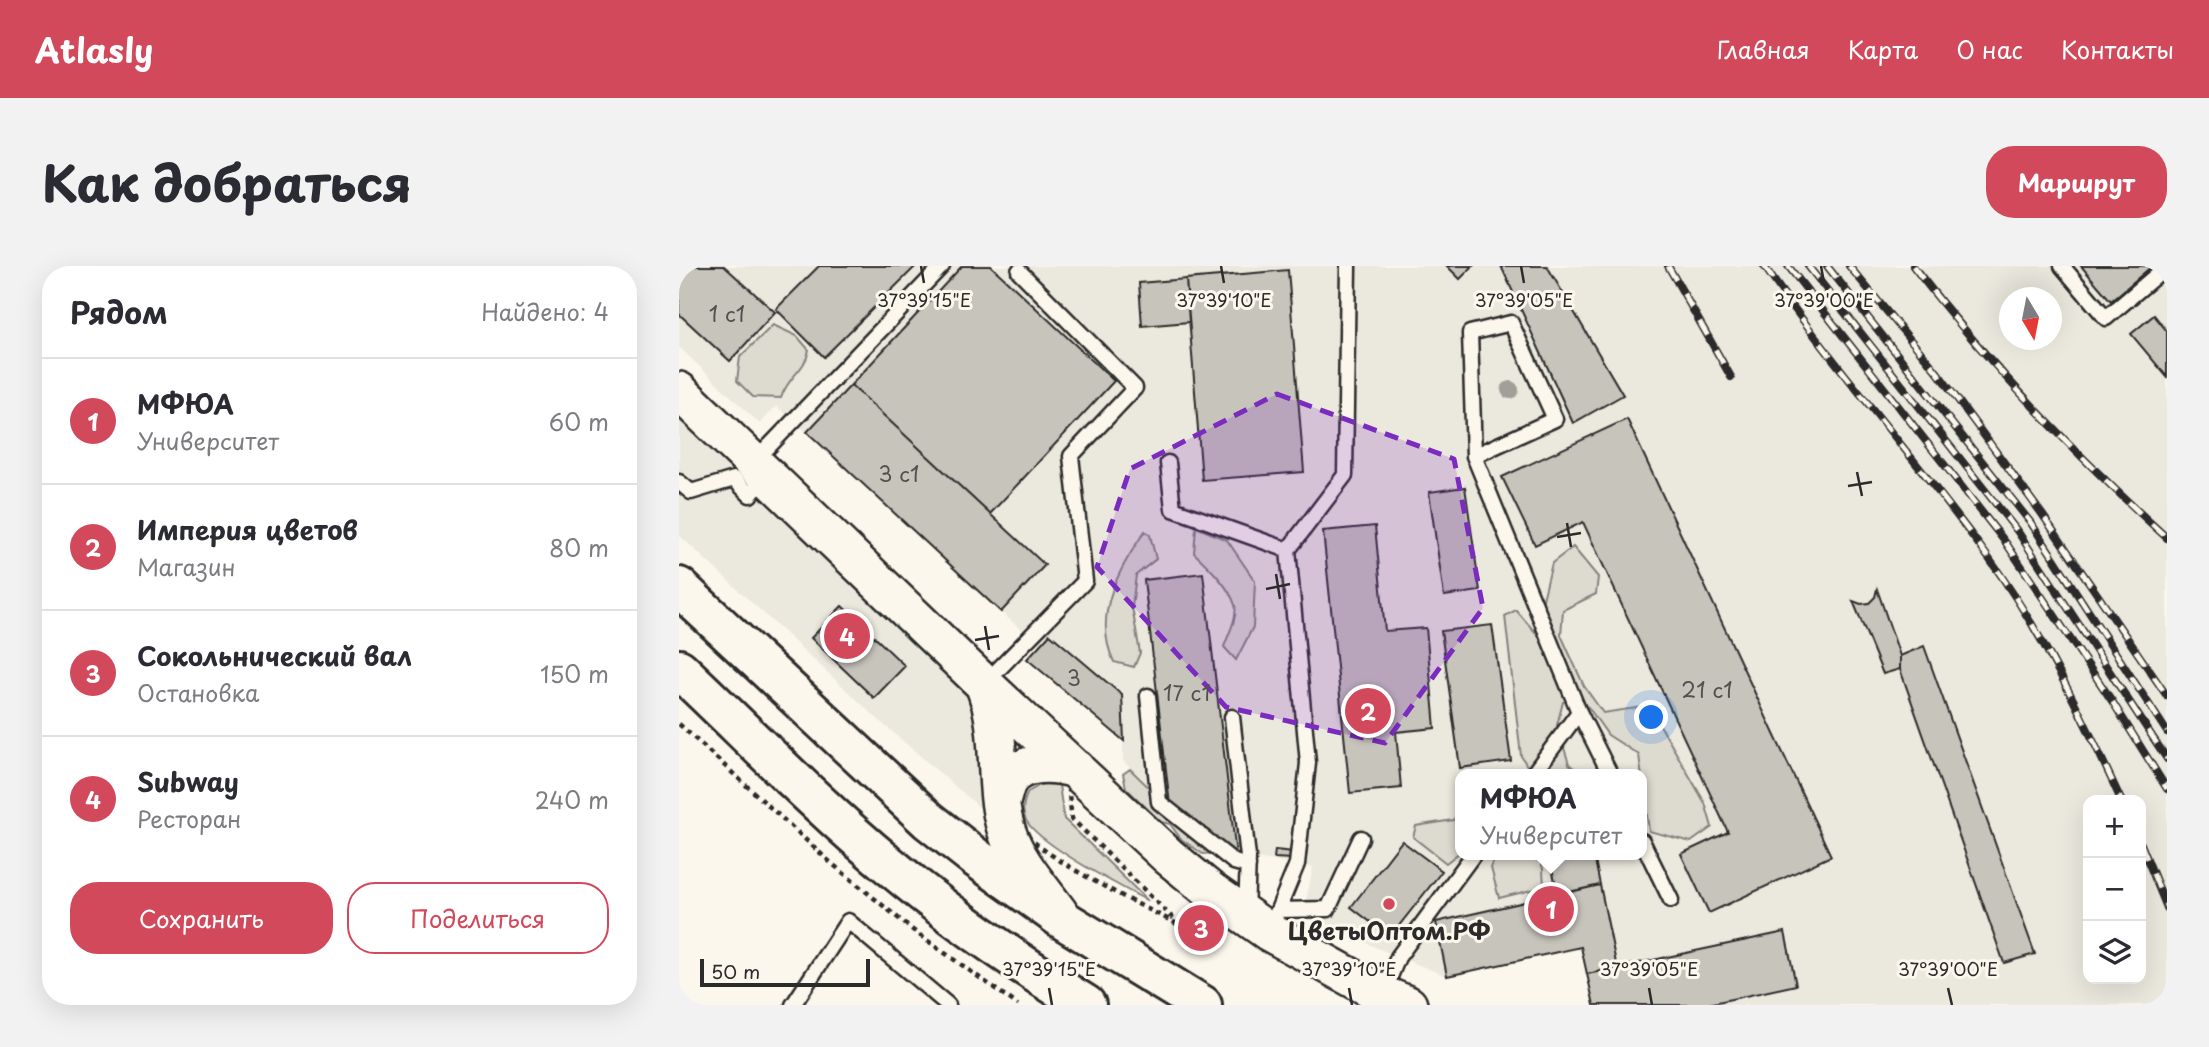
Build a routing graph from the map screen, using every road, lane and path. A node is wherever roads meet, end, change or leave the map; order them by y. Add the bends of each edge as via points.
1 (942, 266) edge
2 (1348, 266) edge
3 (2062, 266) edge
4 (2167, 266) edge
5 (1019, 271) dead end
6 (681, 398) edge
7 (1474, 456) junction
8 (1168, 463) dead end
9 (760, 470) junction
10 (679, 482) edge
11 (1288, 550) junction
12 (679, 587) edge
13 (679, 669) edge
14 (984, 684) junction
15 (1148, 696) dead end
16 (1579, 712) junction
17 (1232, 717) dead end
18 (1076, 769) junction
19 (1537, 769) edge
20 (1607, 769) edge
21 (1001, 802) junction
22 (1361, 838) dead end
23 (1647, 851) edge
24 (1469, 860) edge
25 (1248, 866) junction
26 (1671, 900) dead end
27 (1265, 920) junction
28 (1065, 921) junction
29 (1181, 926) joint
30 (1189, 998) edge
31 (1395, 1000) edge
32 (793, 1005) edge
33 (948, 1005) edge
34 (1086, 1005) edge

1 - 9 lane
2 - 11 lane via 1345,475
3 - 4 lane via 2106,318
5 - 14 lane via 1135,388 1071,456 1086,581
6 - 9 main road
7 - 7 lane via 1470,333 1511,323 1555,419
7 - 16 lane
8 - 11 lane via 1173,509
9 - 10 lane via 750,495 734,479 691,492
9 - 14 main road
11 - 27 lane via 1308,763 1297,864
12 - 28 main road via 928,820
13 - 34 main road via 889,866 1031,971
14 - 18 main road
14 - 21 main road via 993,706
15 - 25 lane via 1159,802 1234,862
16 - 19 lane
16 - 20 lane
17 - 25 lane
18 - 21 main road via 1055,763 1016,772
18 - 27 main road via 1212,892
21 - 28 main road via 1007,832 1021,860
22 - 27 lane via 1328,909
23 - 26 lane
24 - 31 lane via 1398,957
25 - 27 lane
27 - 31 main road
28 - 30 main road
29 - 29 path via 1072,820 1067,779 1040,776 1021,786 1014,803 1017,822 1027,837 1081,875
32 - 33 lane via 848,921

